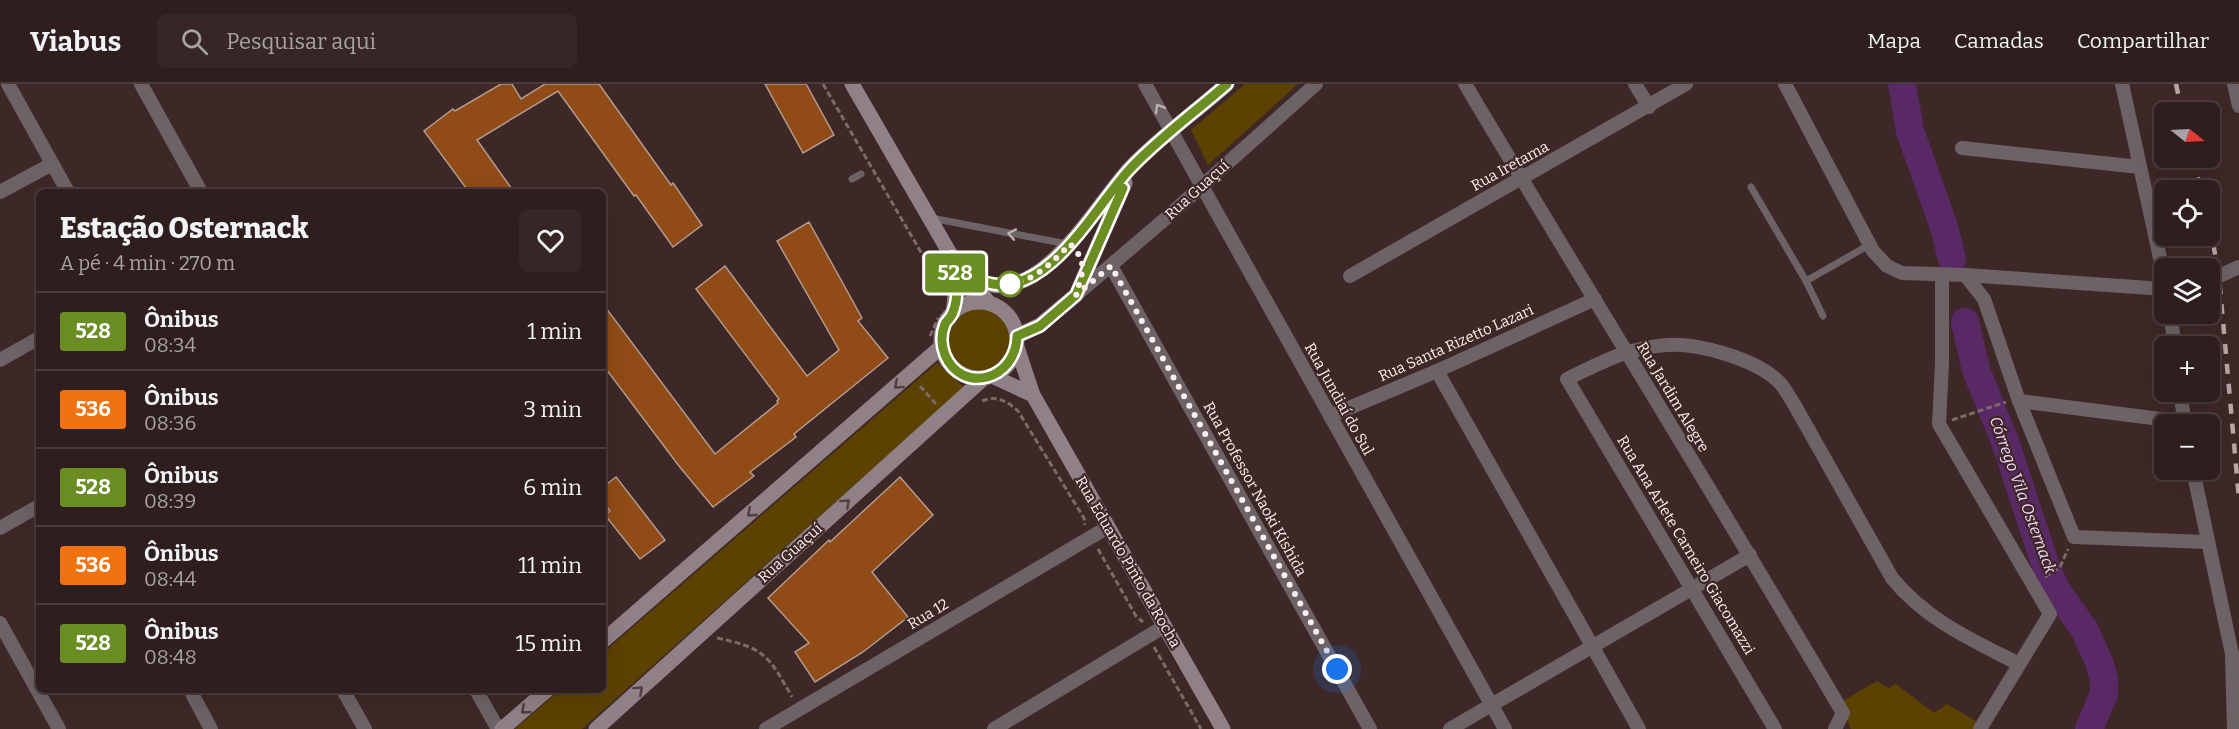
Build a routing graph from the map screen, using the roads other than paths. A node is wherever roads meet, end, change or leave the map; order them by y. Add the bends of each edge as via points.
1 (8, 84) edge
2 (141, 84) edge
3 (852, 84) edge
4 (1145, 84) edge
5 (1227, 84) edge
6 (1316, 84) edge
7 (1466, 84) edge
8 (1635, 84) edge
9 (1686, 84) edge
10 (1785, 84) edge
11 (2122, 84) edge
12 (2234, 84) edge
13 (2239, 106) edge
14 (1649, 107) junction
15 (1172, 131) junction
16 (1962, 148) dead end
17 (52, 164) junction
18 (1132, 167) junction
19 (2140, 167) junction
20 (861, 174) dead end
21 (852, 179) dead end
22 (1522, 179) junction
23 (1201, 186) junction
24 (1751, 187) dead end
25 (66, 189) edge
26 (199, 189) edge
27 (0, 192) edge
28 (929, 218) junction
29 (1070, 244) junction
30 (1869, 245) junction
31 (2160, 258) edge
32 (957, 263) junction
33 (1111, 266) junction
34 (2239, 268) edge
35 (1942, 275) junction
36 (1965, 275) junction
37 (1350, 276) dead end
38 (2220, 276) edge
39 (1806, 281) junction
40 (1014, 284) junction
41 (2154, 287) edge
42 (1076, 295) junction
43 (1595, 299) junction
44 (994, 306) junction
45 (946, 314) junction
46 (1823, 316) dead end
47 (36, 340) edge
48 (1017, 342) junction
49 (942, 346) junction
50 (1626, 353) junction
51 (0, 360) edge
52 (1437, 371) junction
53 (988, 377) junction
54 (1033, 395) junction
55 (2014, 401) junction
56 (1330, 416) junction
57 (2154, 419) edge
58 (2195, 480) edge
59 (36, 508) edge
60 (1108, 526) junction
61 (0, 528) edge
62 (2207, 542) junction
63 (1750, 555) junction
64 (1692, 587) junction
65 (0, 623) edge
66 (1165, 626) junction
67 (606, 638) edge
68 (1592, 646) junction
69 (2019, 664) junction
70 (36, 688) edge
71 (39, 693) edge
72 (192, 693) edge
73 (345, 693) edge
74 (478, 693) edge
75 (544, 693) edge
76 (1491, 705) junction
77 (59, 729) edge
78 (212, 729) edge
79 (364, 729) edge
80 (498, 729) edge
81 (502, 729) edge
82 (596, 729) edge
83 (765, 729) edge
84 (994, 729) edge
85 (1223, 729) edge
86 (1371, 729) edge
87 (1450, 729) edge
88 (1505, 729) edge
89 (1639, 729) edge
90 (1775, 729) edge
91 (1835, 729) edge
92 (1980, 729) edge
93 (2234, 729) edge

1 - 17 street
2 - 26 street
3 - 28 main road
15 -> 4 street, Rua Jundiaí do Sul
5 - 15 main road, Rua Guaçuí
6 - 23 street, Rua Guaçuí
7 - 22 street, Rua Jardim Alegre
8 - 14 street
9 - 14 street, Rua Iretama
10 - 30 street
11 - 19 street
12 - 13 street
14 - 22 street, Rua Iretama
15 - 18 main road, Rua Guaçuí
15 - 23 street, Rua Jundiaí do Sul
16 - 19 street
17 - 25 street
17 - 27 street
18 - 29 main road, Rua Guaçuí
18 - 42 main road, Rua Guaçuí
19 - 31 street
20 - 21 lane
22 - 37 street, Rua Iretama
22 - 43 street, Rua Jardim Alegre
23 - 33 street, Rua Guaçuí
23 - 56 street, Rua Jundiaí do Sul
24 - 39 lane
29 -> 28 lane
28 - 32 main road
29 - 40 main road, Rua Guaçuí via 1050,264
29 - 42 main road via 1083,264
30 - 35 street via 1887,266 1902,273
30 - 39 lane
32 - 40 main road via 985,283
32 - 44 main road
32 - 45 main road via 956,294
33 - 42 street, Rua Guaçuí
33 - 86 street, Rua Professor Naoki Kishida
34 - 38 street
35 - 36 street
35 - 69 street via 1939,424 2050,614
36 - 41 street
36 - 55 street via 1984,299
39 - 46 lane
40 - 44 main road
42 - 48 main road, Rua Guaçuí
43 - 50 street, Rua Jardim Alegre
43 - 52 street, Rua Santa Rizetto Lazari
44 - 45 main road via 976,302
44 - 48 main road via 1008,315
45 - 49 main road
47 - 51 street
48 - 53 main road via 1008,365
48 - 54 main road, Rua Eduardo Pinto da Rocha
49 - 53 main road via 952,367 961,374
49 -> 67 main road
50 - 63 street, Rua Jardim Alegre
50 - 64 street, Rua Ana Arlete Carneiro Giacomazzi via 1567,379
50 - 69 street via 1666,345 1689,346 1752,363 1769,373 1780,383 1906,596 1957,633
52 - 56 street, Rua Santa Rizetto Lazari
52 - 68 street
53 - 54 main road
82 -> 53 main road, Rua Guaçuí
54 - 60 main road, Rua Eduardo Pinto da Rocha
55 - 57 street
55 - 62 street via 2074,537
56 - 76 street, Rua Jundiaí do Sul
58 - 62 street
59 - 61 street
60 - 66 main road, Rua Eduardo Pinto da Rocha
60 - 83 street, Rua 12
62 - 93 street via 2232,654
63 - 64 street
63 - 91 street, Rua Jardim Alegre via 1843,713
64 - 68 street
64 - 90 street, Rua Ana Arlete Carneiro Giacomazzi
65 - 70 street
66 - 84 street
66 - 85 main road, Rua Eduardo Pinto da Rocha
68 - 76 street
68 - 89 street
69 - 92 street
71 - 77 street
72 - 78 street
73 - 79 street
74 - 80 street
75 -> 81 main road
76 - 87 street
76 - 88 street, Rua Jundiaí do Sul

